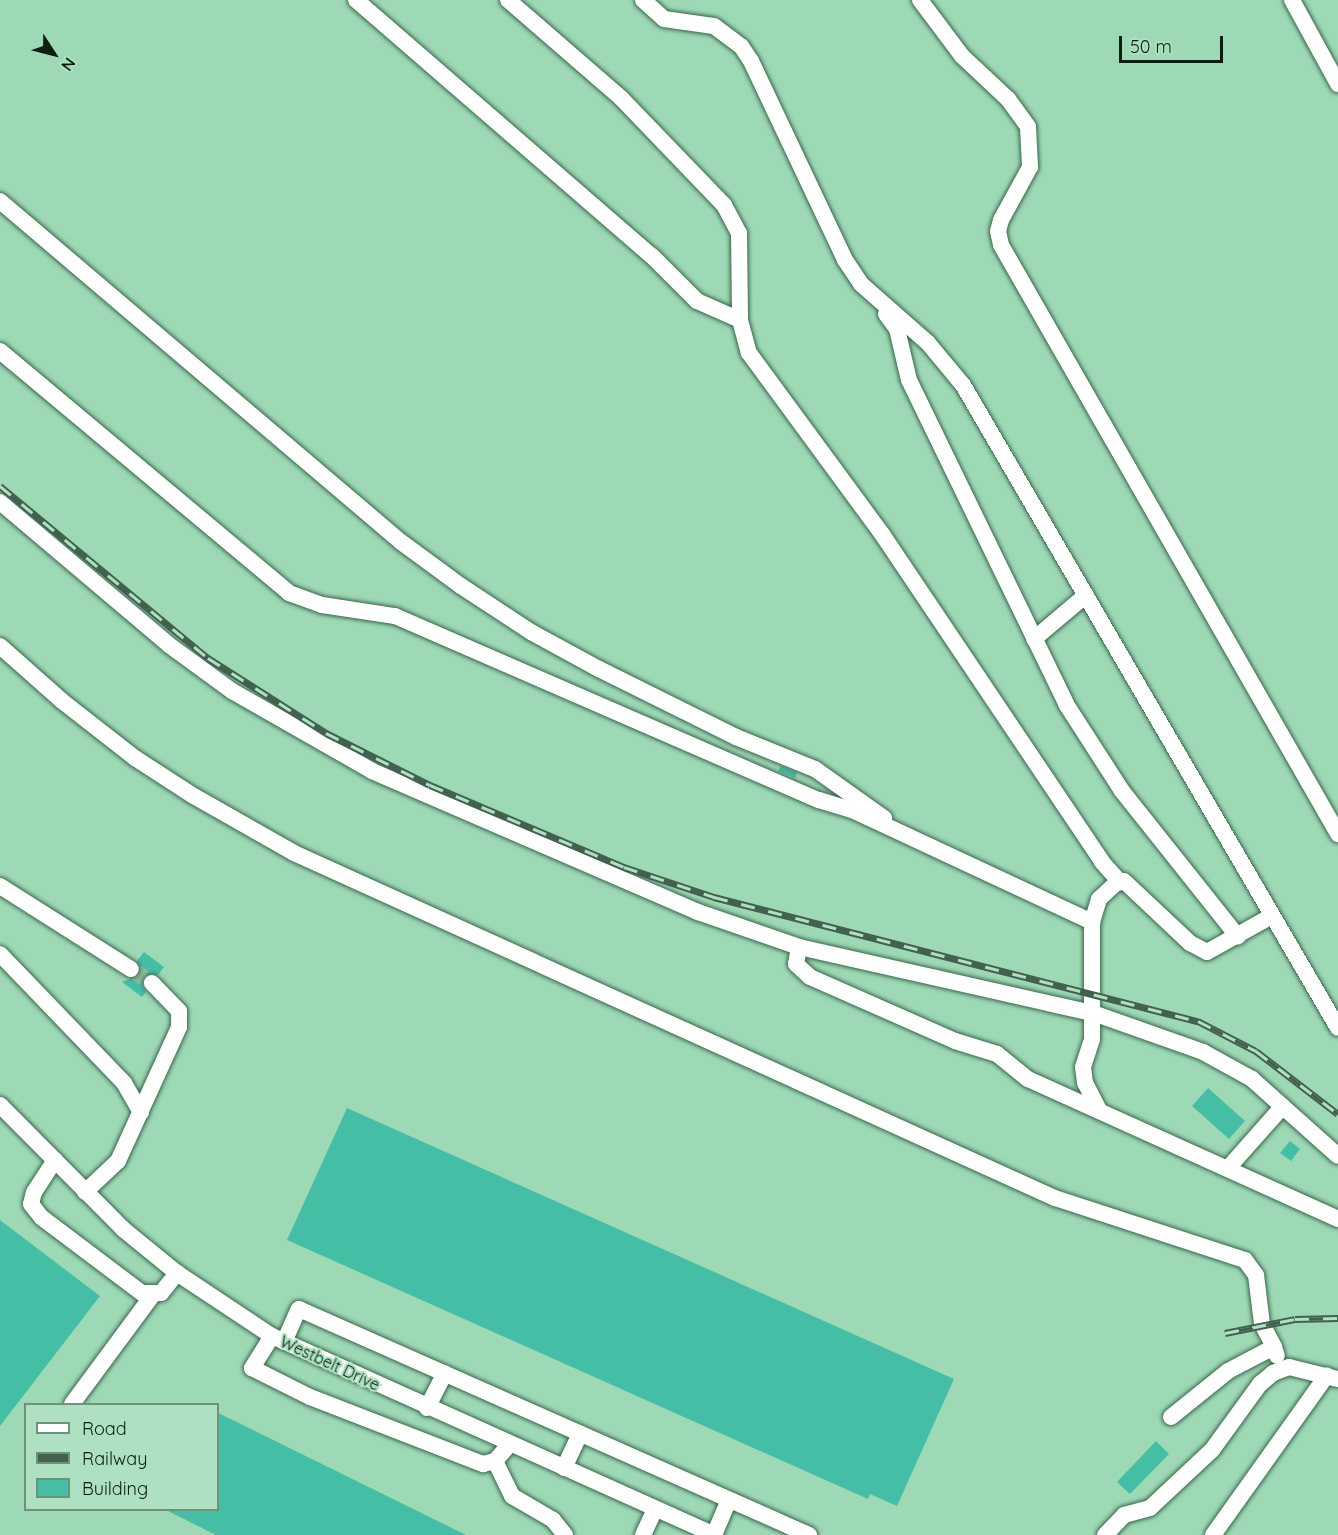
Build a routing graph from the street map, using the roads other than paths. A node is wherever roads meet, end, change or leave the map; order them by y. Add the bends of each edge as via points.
1 (356, 0) edge
2 (508, 0) edge
3 (643, 0) edge
4 (920, 0) edge
5 (1292, 0) edge
6 (1334, 66) edge
7 (1338, 84) edge
8 (0, 201) edge
9 (881, 305) junction
10 (740, 320) junction
11 (0, 351) edge
12 (0, 502) edge
13 (1086, 595) junction
14 (1034, 639) junction
15 (0, 645) edge
16 (1338, 834) edge
17 (908, 836) junction
18 (1120, 882) junction
19 (0, 886) edge
20 (1270, 917) junction
21 (1092, 922) junction
22 (1238, 937) junction
23 (799, 947) junction
24 (0, 954) edge
25 (131, 969) tunnel mouth
26 (152, 983) tunnel mouth
27 (1093, 1013) junction
28 (1338, 1028) edge
29 (0, 1105) edge
30 (1282, 1106) junction
31 (1099, 1110) junction
32 (141, 1113) junction
33 (1338, 1156) edge
34 (55, 1160) junction
35 (1229, 1167) junction
36 (86, 1192) junction
37 (1338, 1219) edge
38 (177, 1273) junction
39 (147, 1294) junction
40 (278, 1339) junction
41 (1274, 1347) junction
42 (1289, 1367) junction
43 (445, 1373) junction
44 (1333, 1377) edge
45 (73, 1403) edge
46 (427, 1408) junction
47 (1171, 1417) dead end
48 (580, 1433) junction
49 (510, 1444) junction
50 (495, 1461) junction
51 (564, 1468) junction
52 (729, 1500) junction
53 (655, 1509) junction
54 (565, 1535) edge
55 (644, 1535) edge
56 (715, 1535) edge
57 (809, 1535) edge
58 (1105, 1535) edge
59 (1213, 1535) edge

1 - 10 street via 652,255 697,301
2 - 10 street via 621,98 724,205 739,233
3 - 9 street via 664,19 714,26 741,46 845,260
4 - 16 street via 962,56 1008,99 1028,126 1030,167 1001,220 1001,245
5 - 6 street
6 - 7 street
8 - 17 street via 401,542 461,586 531,632 599,669 736,737 815,769
9 - 13 street via 948,363
9 - 14 street via 897,329 909,380
10 - 18 street via 749,353 882,534 1102,862
11 - 17 street via 288,593 322,605 395,616
12 - 23 street via 169,645 296,730 453,809 698,912
13 - 14 street
13 - 20 street
14 - 22 street via 1095,753
15 - 41 street via 62,701 135,758 200,801 294,853 1055,1198 1245,1260 1256,1275 1262,1324
17 - 21 street
18 - 21 street via 1099,899
18 - 22 street via 1134,887 1199,949 1215,950
19 - 25 street
20 - 22 street
20 - 28 street
21 - 27 street
23 - 27 street
23 - 31 street via 796,964 804,974 955,1041 988,1050 1028,1079
24 - 32 street via 124,1083
26 - 32 street via 179,1011 178,1027
27 - 30 street via 1223,1061
27 - 31 street via 1092,1039 1083,1075
29 - 34 street, Westbelt Drive
30 - 33 street
30 - 35 street
31 - 35 street
32 - 36 street via 118,1161
34 - 36 street, Westbelt Drive
34 - 39 street via 44,1172 31,1204 41,1218
35 - 37 street
36 - 38 street, Westbelt Drive
38 - 39 street via 161,1293
38 - 40 street, Westbelt Drive
39 - 45 street
40 - 43 street via 299,1309
40 - 46 street, Westbelt Drive
40 - 50 street via 252,1368 483,1464
41 - 42 street via 1278,1358
41 - 47 street via 1228,1371
42 - 44 street
42 - 58 street via 1260,1384 1212,1450 1149,1508 1124,1515
43 - 46 street
43 - 48 street
44 - 59 street
46 - 49 street, Westbelt Drive
48 - 51 street
48 - 52 street
49 - 50 street
49 - 51 street, Westbelt Drive
50 - 54 street via 512,1496 553,1521
51 - 53 street, Westbelt Drive
52 - 56 street
52 - 57 street
53 - 55 street
53 - 56 street, Westbelt Drive

